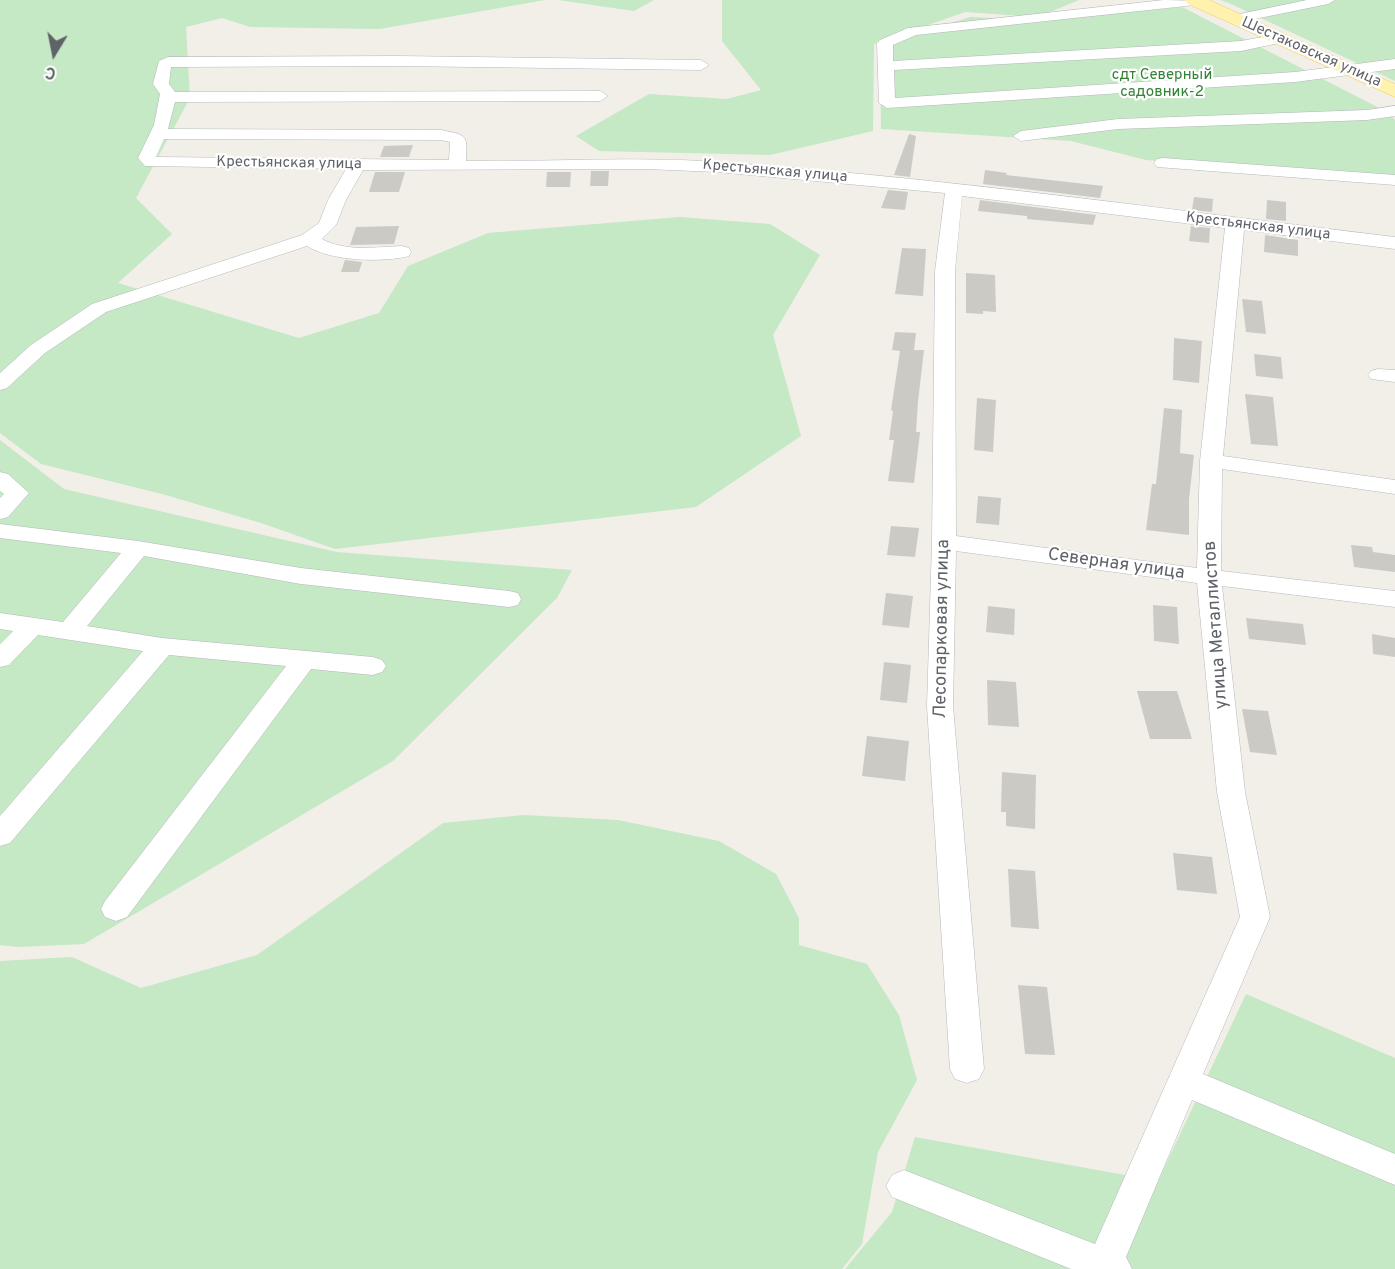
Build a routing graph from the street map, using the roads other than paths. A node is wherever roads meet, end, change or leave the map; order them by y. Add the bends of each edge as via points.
1 (1195, 0) edge
2 (1325, 0) edge
3 (1235, 19) junction
4 (1279, 39) junction
5 (1395, 64) edge
6 (701, 65) dead end
7 (887, 66) junction
8 (1347, 70) junction
9 (1395, 91) edge
10 (600, 96) dead end
11 (167, 97) junction
12 (1395, 111) edge
13 (158, 134) junction
14 (1021, 136) dead end
15 (1163, 162) dead end
16 (357, 165) junction
17 (457, 166) junction
18 (1395, 180) edge
19 (954, 190) junction
20 (1235, 224) junction
21 (309, 239) junction
22 (1395, 243) edge
23 (402, 252) dead end
24 (0, 384) edge
25 (1211, 461) junction
26 (0, 479) edge
27 (1395, 488) edge
28 (0, 512) edge
29 (0, 531) edge
30 (944, 542) junction
31 (138, 548) junction
32 (1209, 577) junction
33 (509, 599) dead end
34 (1395, 599) edge
35 (0, 621) edge
36 (32, 626) junction
37 (69, 631) junction
38 (162, 646) junction
39 (0, 659) edge
40 (305, 659) junction
41 (373, 666) dead end
42 (0, 835) edge
43 (116, 909) dead end
44 (967, 1069) dead end
45 (1184, 1082) junction
46 (1395, 1170) edge
47 (904, 1186) dead end
48 (1107, 1268) edge

1 - 3 main road, Шестаковская улица
1 - 7 street via 913,31 885,43
2 - 3 street
3 - 4 main road, Шестаковская улица
4 - 7 street via 1241,46
4 - 8 main road, Шестаковская улица
5 - 8 street
6 - 11 street via 168,62 164,64 161,84
7 - 8 street via 887,103 1295,77
8 - 9 main road, Шестаковская улица
10 - 11 street
11 - 13 street
12 - 14 street via 1118,124
13 - 16 street, Крестьянская улица via 147,158 151,162
13 - 17 street via 441,135 459,141
15 - 18 street
16 - 17 street, Крестьянская улица
16 - 21 street via 327,225
17 - 19 street, Крестьянская улица via 708,166
19 - 20 street, Крестьянская улица
19 - 30 street, Лесопарковая улица via 945,271
20 - 22 street, Крестьянская улица
20 - 25 street, улица Металлистов
21 - 23 street via 316,246 334,250
21 - 24 street via 99,308 38,349
25 - 27 street
25 - 32 street, улица Металлистов
26 - 28 street via 17,493
29 - 31 street
30 - 32 street, Северная улица
30 - 44 street, Лесопарковая улица via 940,706
31 - 33 street via 301,576
31 - 37 street
32 - 34 street, Северная улица
32 - 45 street, улица Металлистов via 1231,792 1255,917
35 - 36 street
36 - 37 street
36 - 39 street
37 - 38 street
38 - 40 street
38 - 42 street
40 - 41 street
40 - 43 street
45 - 46 street
45 - 48 street
47 - 48 street

